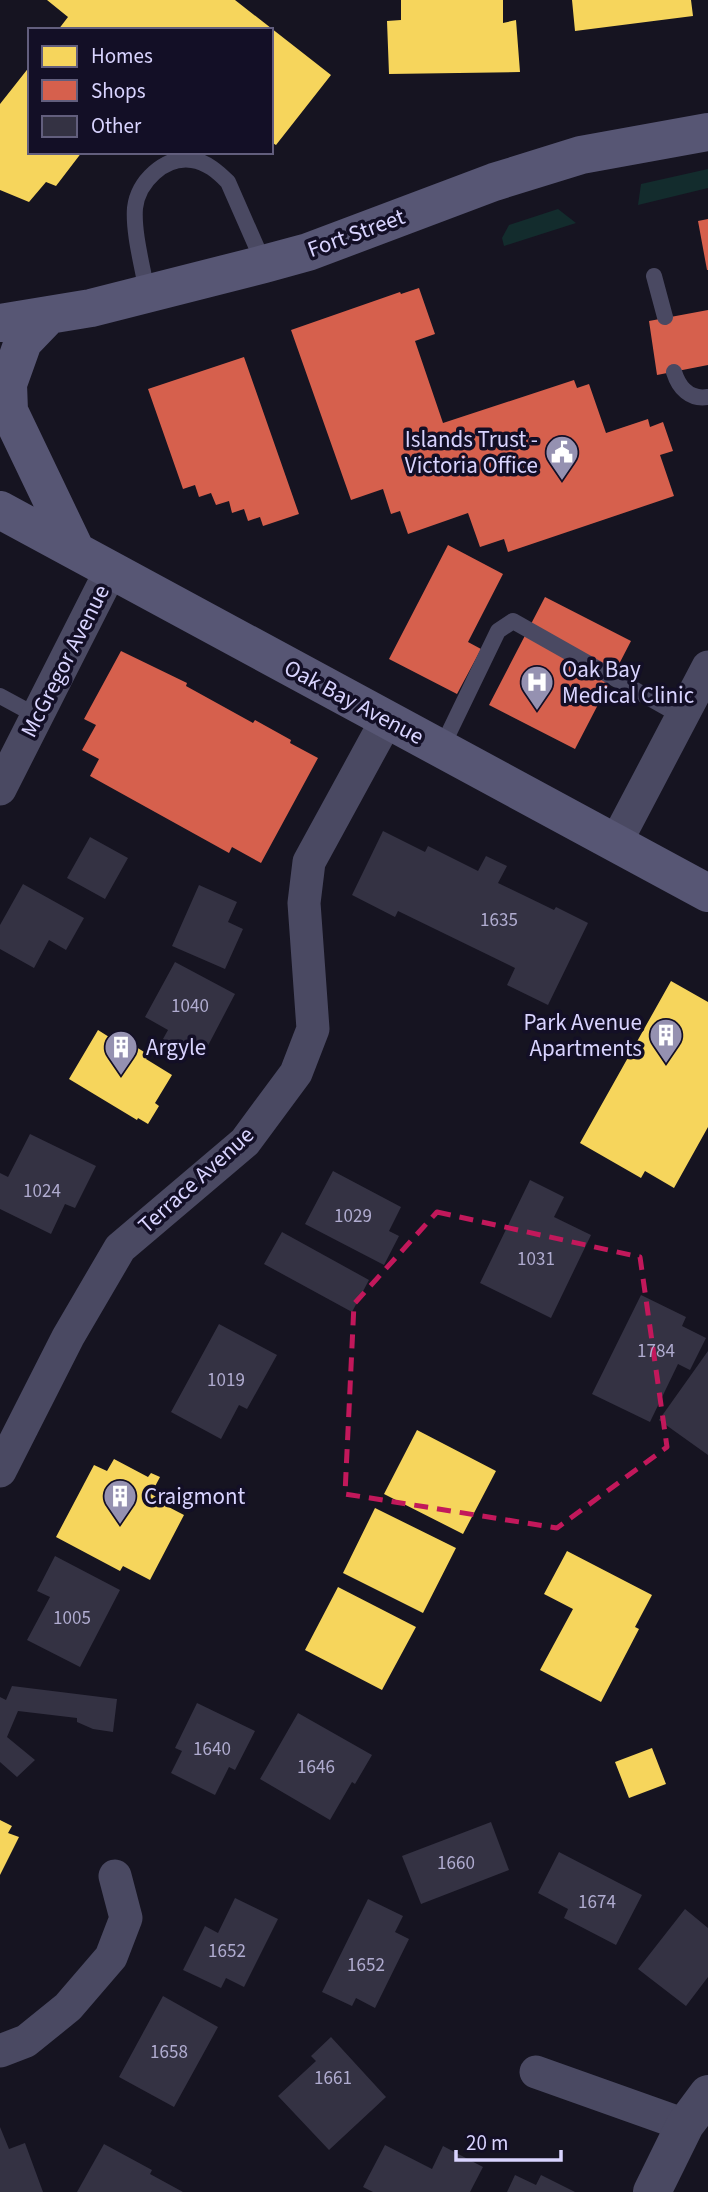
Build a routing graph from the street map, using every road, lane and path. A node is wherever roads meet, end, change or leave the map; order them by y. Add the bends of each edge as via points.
1 (708, 132) edge
2 (264, 264) junction
3 (654, 276) dead end
4 (147, 296) junction
5 (49, 315) junction
6 (665, 317) dead end
7 (0, 323) edge
8 (674, 372) dead end
9 (708, 397) edge
10 (0, 510) edge
11 (76, 551) junction
12 (111, 570) junction
13 (708, 667) edge
14 (0, 696) edge
15 (37, 716) junction
16 (683, 717) junction
17 (387, 721) junction
18 (441, 750) junction
19 (0, 789) edge
20 (615, 844) junction
21 (708, 894) edge
22 (0, 1471) edge
23 (115, 1875) dead end
24 (0, 2051) edge
25 (536, 2072) dead end
26 (708, 2094) edge
27 (685, 2125) junction
28 (652, 2192) edge

1 - 2 main road, Fort Street via 569,159
2 - 4 main road, Fort Street
2 - 4 lane via 228,182 205,164 176,161 153,174 138,195 135,222
3 - 6 lane
4 - 5 main road, Fort Street
5 - 7 main road, Fort Street
5 - 11 main road via 23,342 8,383 9,411
8 - 9 lane via 691,396
10 - 11 main road, Oak Bay Avenue
11 - 12 main road, Oak Bay Avenue
12 - 15 street, McGregor Avenue
12 - 17 main road, Oak Bay Avenue
13 - 16 street
14 - 15 lane
15 - 19 street, McGregor Avenue
16 - 18 lane via 513,621 498,631
16 - 20 street
17 - 18 main road, Oak Bay Avenue
17 - 22 street, Terrace Avenue via 309,862 304,903 313,1029 296,1073 245,1142 120,1248 68,1337
18 - 20 main road, Oak Bay Avenue
20 - 21 main road, Oak Bay Avenue
23 - 24 street via 126,1918 111,1957 68,2007 26,2040
25 - 27 street
26 - 27 street
27 - 28 street

